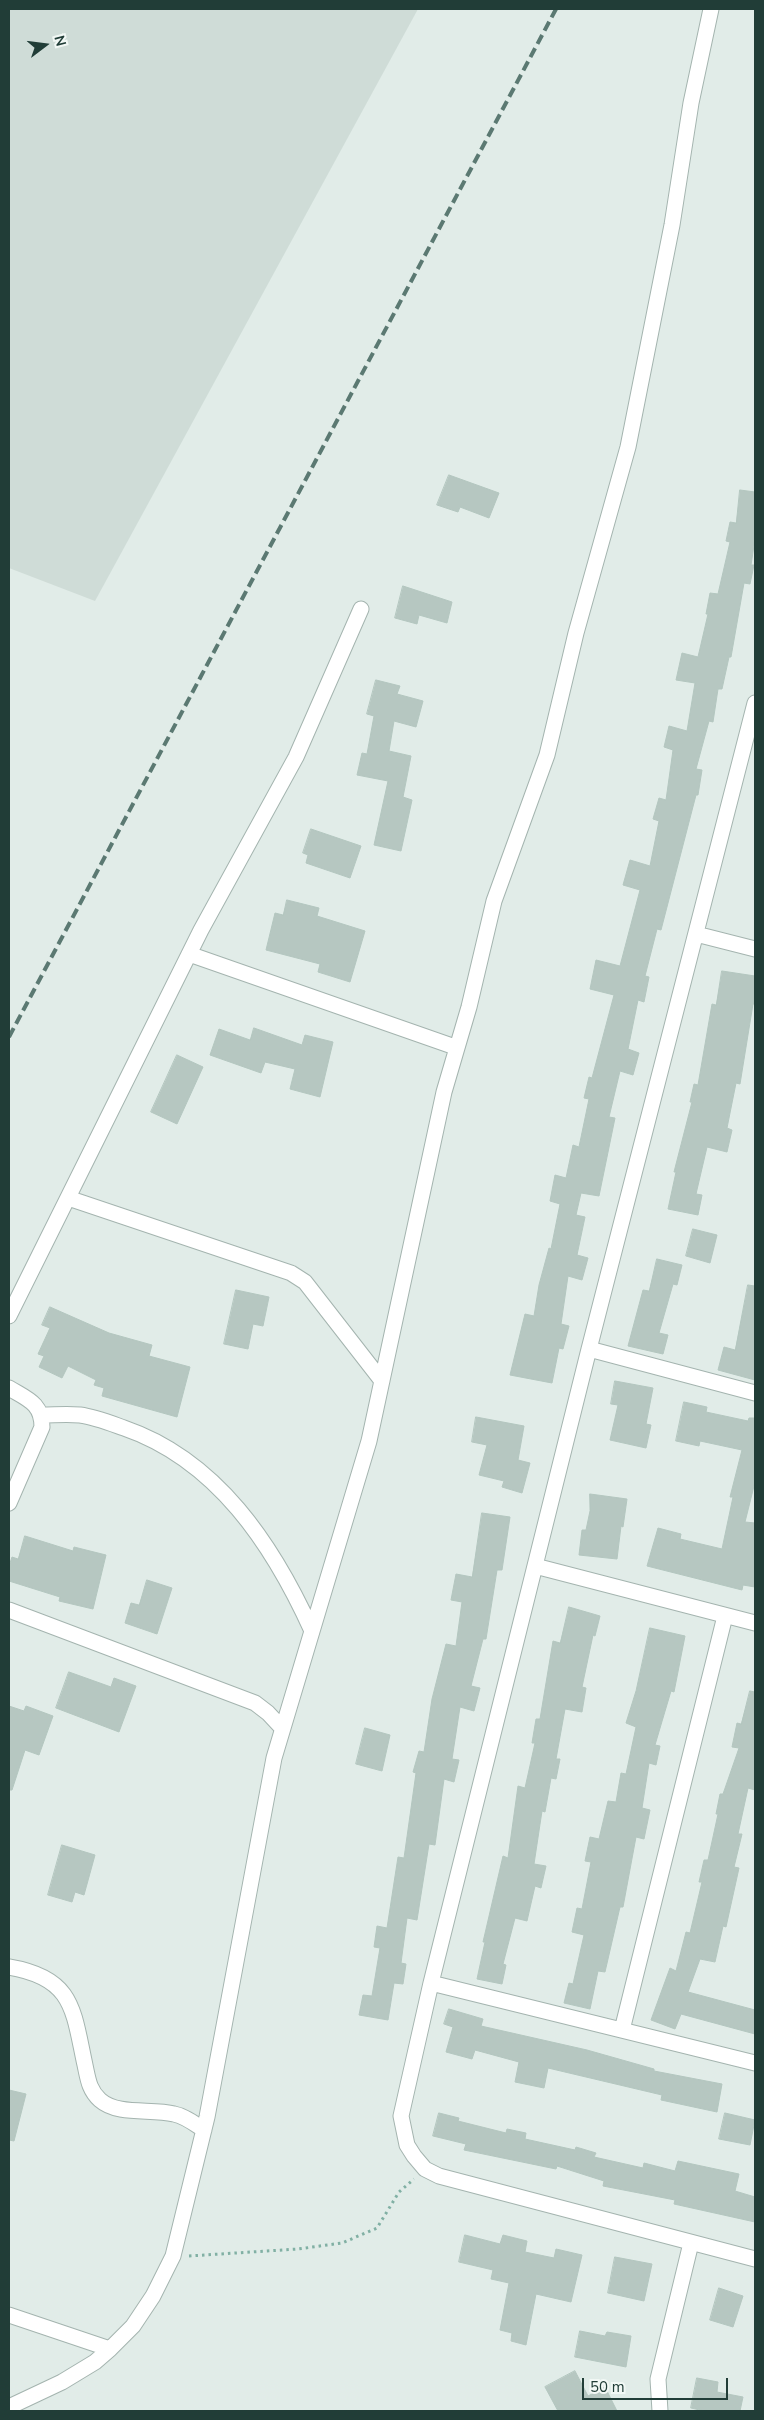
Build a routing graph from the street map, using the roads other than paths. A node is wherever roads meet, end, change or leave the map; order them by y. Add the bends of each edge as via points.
1 (711, 9) edge
2 (361, 609) dead end
3 (755, 702) edge
4 (696, 934) junction
5 (755, 949) edge
6 (189, 954) junction
7 (455, 1047) junction
8 (68, 1198) junction
9 (9, 1316) edge
10 (589, 1349) junction
11 (382, 1381) junction
12 (9, 1388) edge
13 (755, 1393) edge
14 (42, 1415) junction
15 (9, 1503) edge
16 (535, 1566) junction
17 (9, 1610) edge
18 (725, 1616) junction
19 (755, 1624) edge
20 (312, 1631) junction
21 (282, 1728) junction
22 (9, 1967) edge
23 (431, 1983) junction
24 (622, 2030) junction
25 (755, 2063) edge
26 (204, 2130) junction
27 (690, 2243) junction
28 (755, 2259) edge
29 (9, 2315) edge
30 (110, 2349) junction
31 (9, 2407) edge
32 (660, 2411) edge

1 - 7 street via 628,447 576,633 547,754 494,901 469,1007
2 - 6 street via 296,757
3 - 4 street
4 - 5 street
4 - 10 street
6 - 7 street
6 - 8 street
7 - 11 street
8 - 9 street
8 - 11 street via 305,1282
10 - 13 street
10 - 16 street
11 - 20 street via 367,1449
12 - 14 street via 37,1406
14 - 15 street via 42,1427
14 - 20 street via 96,1418 150,1437 199,1470 218,1486 265,1545
16 - 18 street
16 - 23 street
17 - 21 street via 255,1703
18 - 19 street
18 - 24 street
20 - 21 street
21 - 26 street
22 - 26 street via 39,1974 59,1988 73,2013 89,2086 102,2102 121,2108 176,2114
23 - 24 street
23 - 27 street via 401,2116 407,2144 426,2169 439,2176
24 - 25 street
26 - 30 street via 173,2256 133,2326
27 - 28 street
27 - 32 street via 658,2379
29 - 30 street
30 - 31 street via 62,2382

